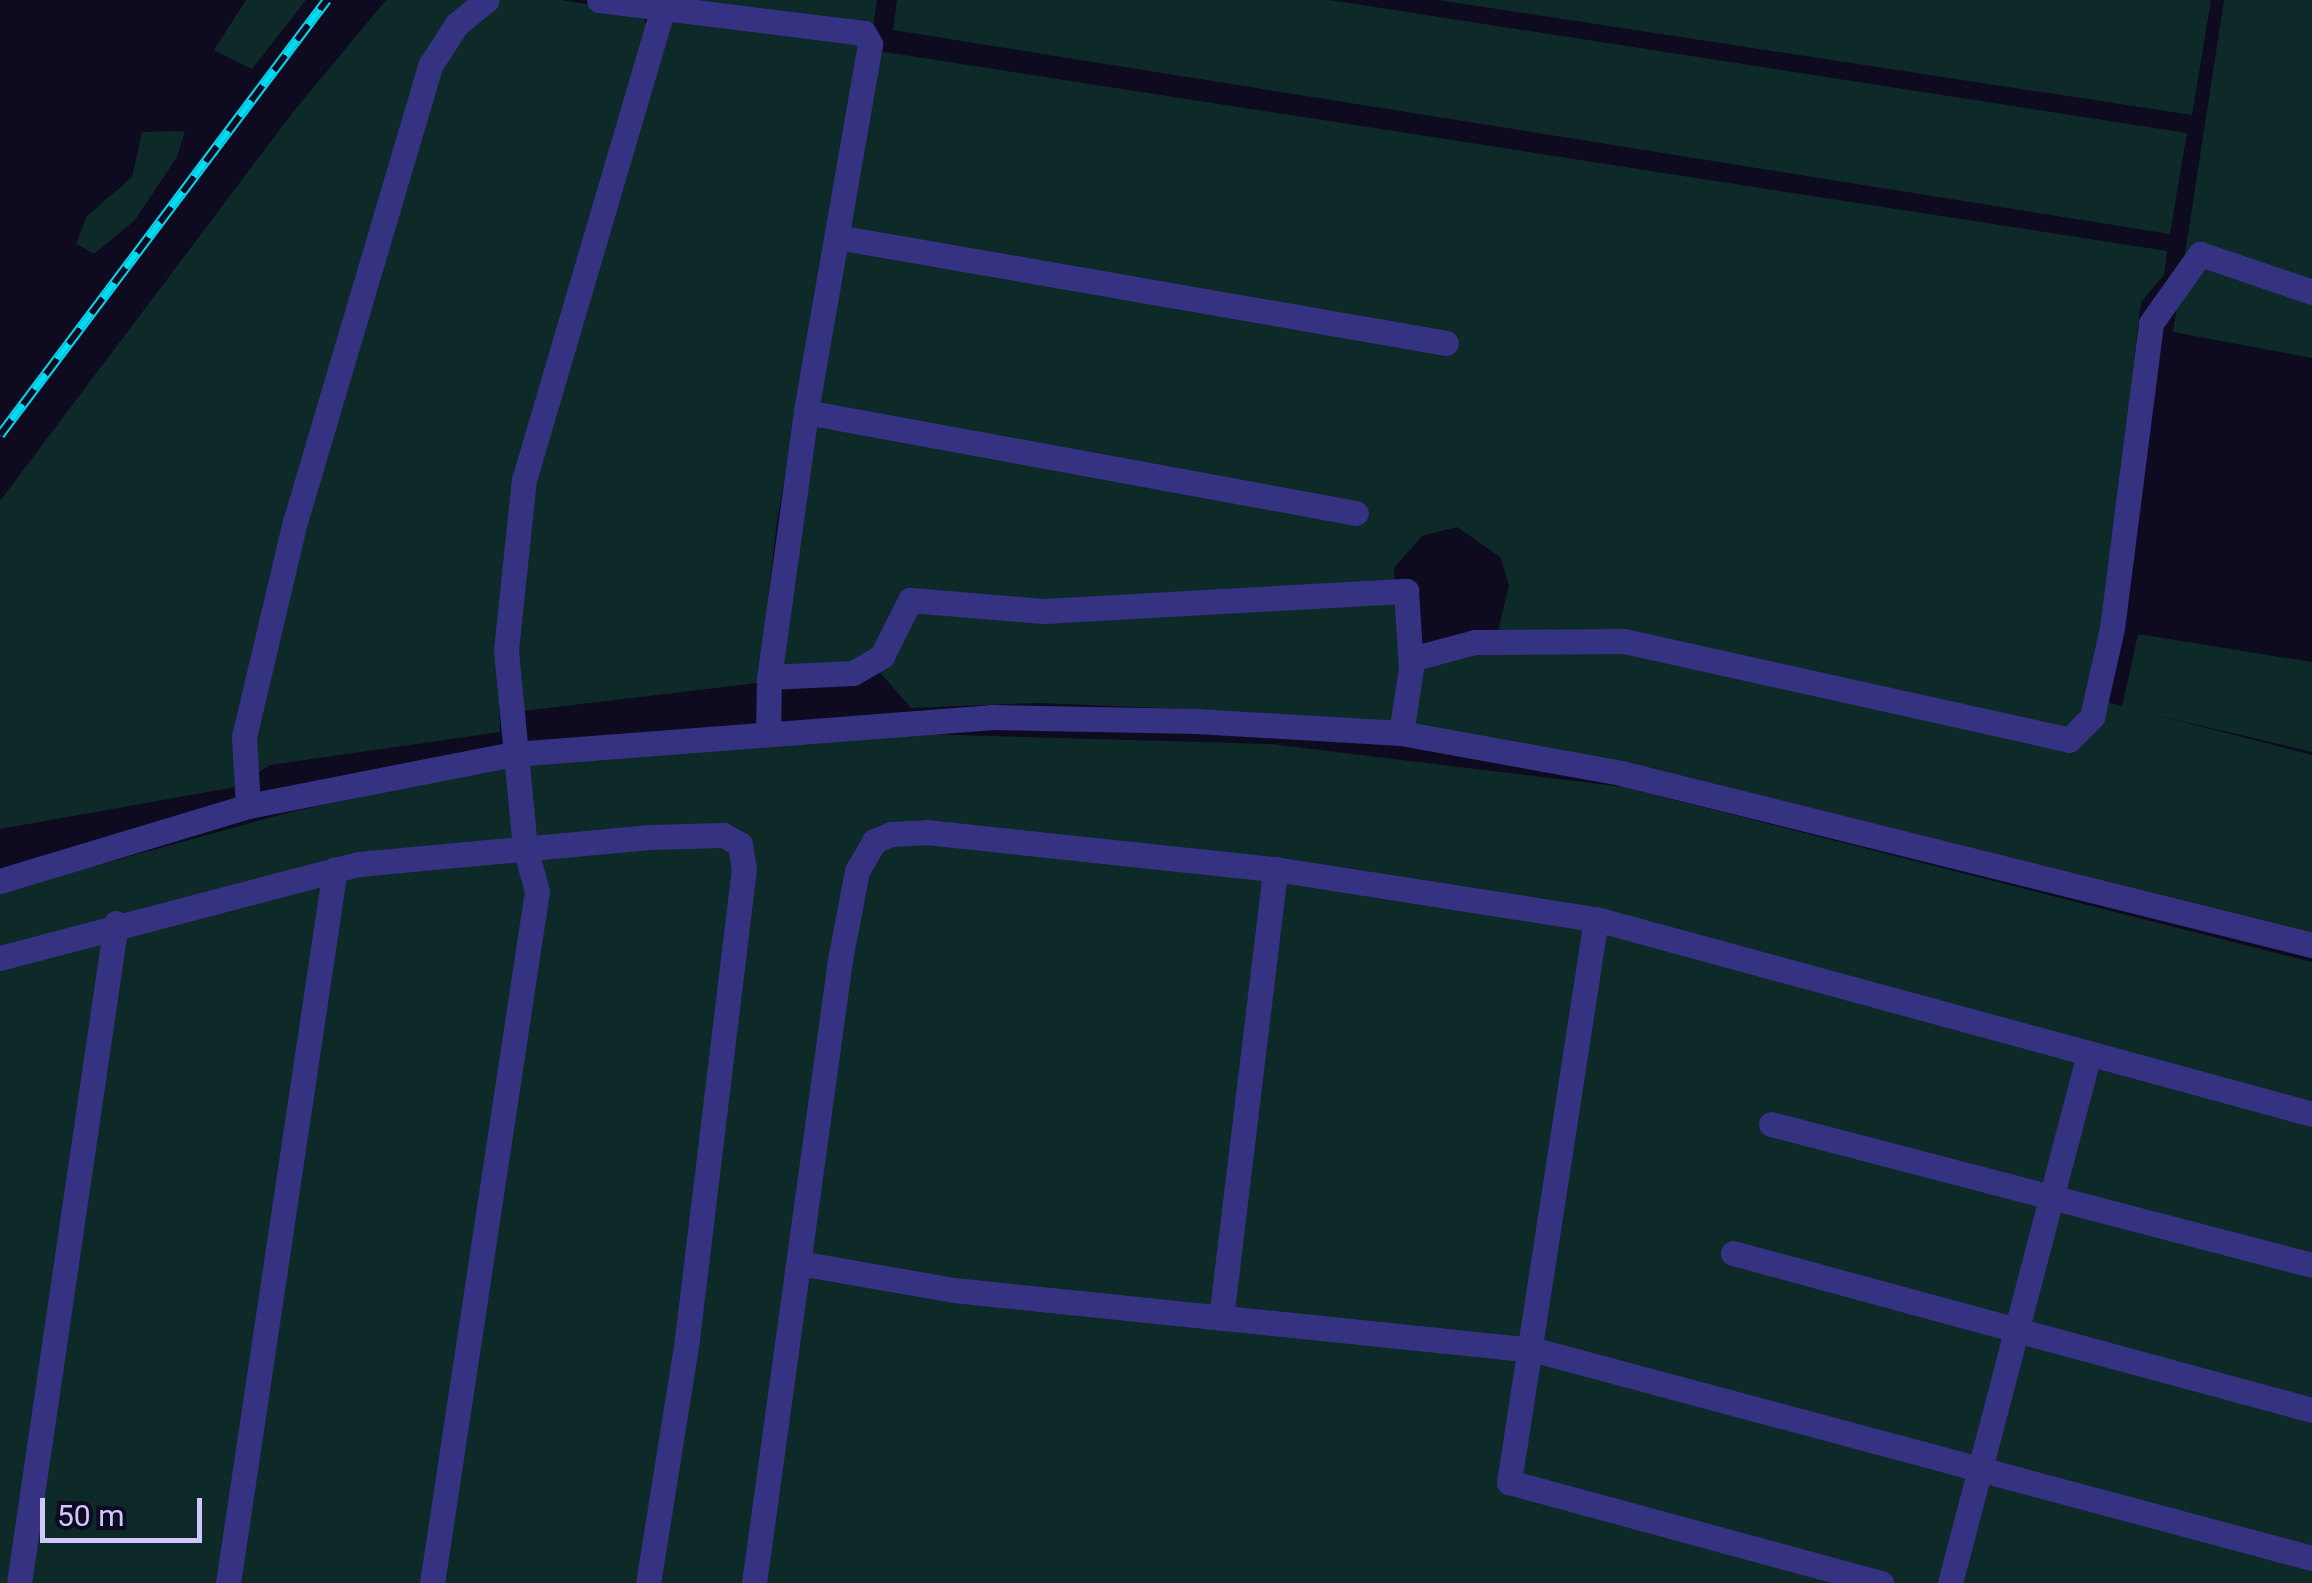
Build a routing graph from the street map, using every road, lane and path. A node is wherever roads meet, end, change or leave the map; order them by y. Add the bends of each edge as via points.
1 (486, 0) edge
2 (599, 0) edge
3 (662, 11) junction
4 (836, 237) junction
5 (2312, 292) edge
6 (1446, 343) dead end
7 (806, 412) junction
8 (1356, 513) dead end
9 (1411, 659) junction
10 (770, 678) junction
11 (1402, 733) junction
12 (768, 734) junction
13 (514, 754) junction
14 (248, 806) junction
15 (525, 848) junction
16 (1275, 868) junction
17 (335, 870) junction
18 (0, 881) edge
19 (1596, 919) junction
20 (116, 922) junction
21 (2312, 945) edge
22 (0, 958) edge
23 (2089, 1054) junction
24 (2312, 1114) edge
25 (1771, 1124) dead end
26 (2052, 1197) junction
27 (1732, 1253) dead end
28 (800, 1262) junction
29 (2312, 1265) edge
30 (1221, 1318) junction
31 (2017, 1328) junction
32 (1534, 1350) junction
33 (2312, 1410) edge
34 (1981, 1465) junction
35 (2312, 1558) edge
36 (19, 1583) edge
37 (228, 1583) edge
38 (432, 1583) edge
39 (648, 1583) edge
40 (754, 1583) edge
41 (1882, 1583) edge
42 (1950, 1583) edge

1 - 14 street via 457,24 432,64 306,484 244,737
2 - 3 street
3 - 4 street via 864,32 870,44
3 - 13 street via 524,480 506,650
4 - 6 street
4 - 7 street
5 - 9 street via 2200,254 2151,324 2112,628 2092,717 2069,740 1624,641 1475,642
7 - 8 street
7 - 10 street
9 - 10 street via 1406,591 1044,611 910,600 882,656 853,673
9 - 11 street
10 - 12 street
11 - 12 street via 991,717
11 - 21 street via 1621,774
12 - 13 street
13 - 14 street
13 - 15 street
14 - 18 street
15 - 17 street
15 - 38 street via 536,890 524,992
15 - 39 street via 722,835 740,844 744,868 687,1340
16 - 19 street
16 - 28 street via 926,832 874,841 857,871 840,960
16 - 30 street
17 - 20 street
17 - 37 street
19 - 23 street
19 - 32 street
20 - 22 street
20 - 36 street
23 - 24 street
23 - 26 street
25 - 26 street
26 - 29 street
26 - 31 street
27 - 31 street
28 - 30 street via 954,1290
28 - 40 street
30 - 32 street
31 - 33 street
31 - 34 street
32 - 34 street
32 - 41 street via 1509,1482
34 - 35 street
34 - 42 street

